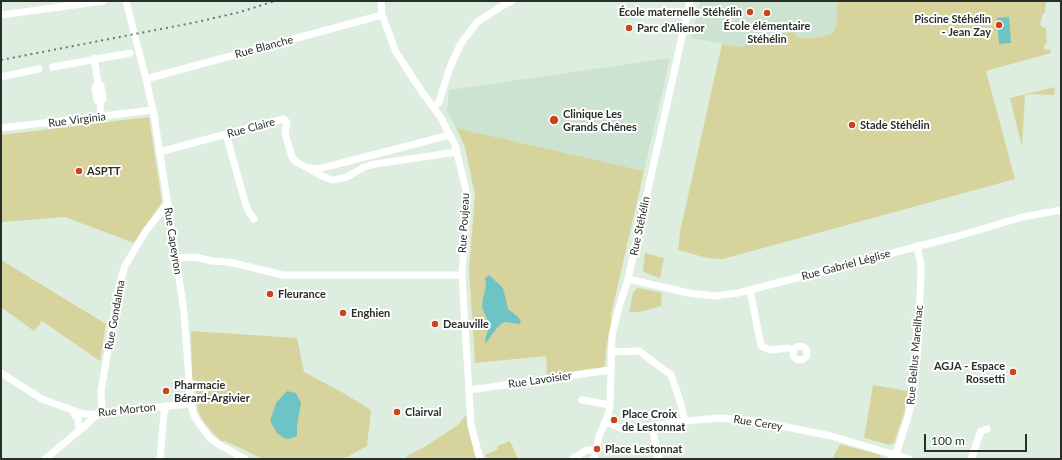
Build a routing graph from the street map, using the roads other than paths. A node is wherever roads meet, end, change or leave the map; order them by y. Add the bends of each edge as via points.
1 (103, 1) edge
2 (126, 1) edge
3 (381, 1) edge
4 (512, 1) edge
5 (690, 1) edge
6 (1, 15) edge
7 (382, 15) junction
8 (130, 52) dead end
9 (94, 58) junction
10 (53, 67) dead end
11 (39, 69) dead end
12 (1, 77) edge
13 (146, 79) junction
14 (433, 107) junction
15 (153, 110) junction
16 (101, 117) junction
17 (1, 128) edge
18 (226, 134) junction
19 (450, 135) junction
20 (160, 152) junction
21 (457, 152) junction
22 (373, 154) junction
23 (375, 164) junction
24 (308, 168) junction
25 (168, 204) junction
26 (1061, 210) edge
27 (254, 218) dead end
28 (917, 246) junction
29 (176, 258) junction
30 (462, 276) junction
31 (628, 279) junction
32 (750, 290) junction
33 (794, 350) dead end
34 (611, 352) junction
35 (611, 370) junction
36 (1, 373) edge
37 (469, 390) junction
38 (582, 400) dead end
39 (191, 404) junction
40 (610, 405) junction
41 (167, 406) junction
42 (72, 410) junction
43 (98, 414) junction
44 (685, 421) junction
45 (605, 422) junction
46 (652, 427) junction
47 (987, 429) dead end
48 (79, 431) junction
49 (597, 450) junction
50 (894, 457) edge
51 (45, 459) edge
52 (160, 459) edge
53 (246, 459) edge
54 (480, 459) edge
55 (572, 459) edge
56 (594, 459) edge
57 (600, 459) edge
58 (659, 459) edge
59 (909, 459) edge
60 (971, 459) edge

1 - 6 street
2 - 13 street, Rue Capeyron
3 - 7 street, Rue Poujeau
4 - 14 street via 477,22 460,45 439,102
5 - 31 street, Rue Stéhélin
7 - 13 street, Rue Blanche
7 - 14 street, Rue Poujeau via 396,52
8 - 9 street
9 - 10 street
9 - 16 street via 98,82 95,88 97,100 100,102
11 - 12 street
13 - 15 street, Rue Capeyron
14 - 19 street, Rue Poujeau
15 - 16 street, Rue Virginia
15 - 20 street, Rue Capeyron
16 - 17 street, Rue Virginia
18 - 20 street, Rue Claire
18 - 24 street, Rue Claire via 283,119 287,125 285,129 292,157 298,164
18 - 27 street via 245,202
19 - 21 street, Rue Poujeau
19 - 22 street
20 - 25 street, Rue Capeyron
21 - 23 street, Rue Claire
21 - 30 street, Rue Poujeau via 467,198
22 - 23 street
22 - 24 street via 317,169
23 - 24 street, Rue Claire via 346,177 332,180
25 - 29 street, Rue Capeyron
25 - 43 street, Rue Gondalma via 145,232 125,266 100,391 102,410
26 - 28 street, Rue Gabriel Léglise via 1023,217
28 - 32 street, Rue Gabriel Léglise
28 - 50 street, Rue Bellus Mareilhac via 921,276 917,357 909,413
29 - 30 street via 195,257 229,262 283,275
29 - 39 street, Rue Capeyron via 184,312
30 - 37 street, Rue Poujeau
31 - 32 street, Rue Gabriel Léglise via 714,296
31 - 34 street, Rue Stéhélin via 612,336
32 - 33 street via 761,346 770,350
34 - 35 street, Rue Stéhélin
34 - 44 street via 639,350 671,375
35 - 37 street, Rue Lavoisier
35 - 40 street, Rue Stéhélin
36 - 42 street, Rue Morton via 42,399
37 - 54 street, Rue Poujeau via 471,425
38 - 40 street
39 - 41 street, Rue Morton
39 - 53 street, Rue Capeyron via 196,419 210,438
40 - 45 street, Rue Stéhélin
41 - 43 street, Rue Morton
41 - 52 street via 164,413
42 - 43 street, Rue Morton via 83,414
42 - 48 street via 78,420
43 - 48 street
44 - 46 street, Rue Cerey
44 - 50 street, Rue Cerey via 729,418 756,421 831,436
45 - 46 street, Rue Cerey via 624,429
45 - 49 street, Rue Stéhélin
46 - 58 street
47 - 60 street via 981,431
48 - 51 street
49 - 55 street via 587,450
49 - 56 street, Rue Stéhélin
49 - 57 street
50 - 59 street, Rue Cerey

